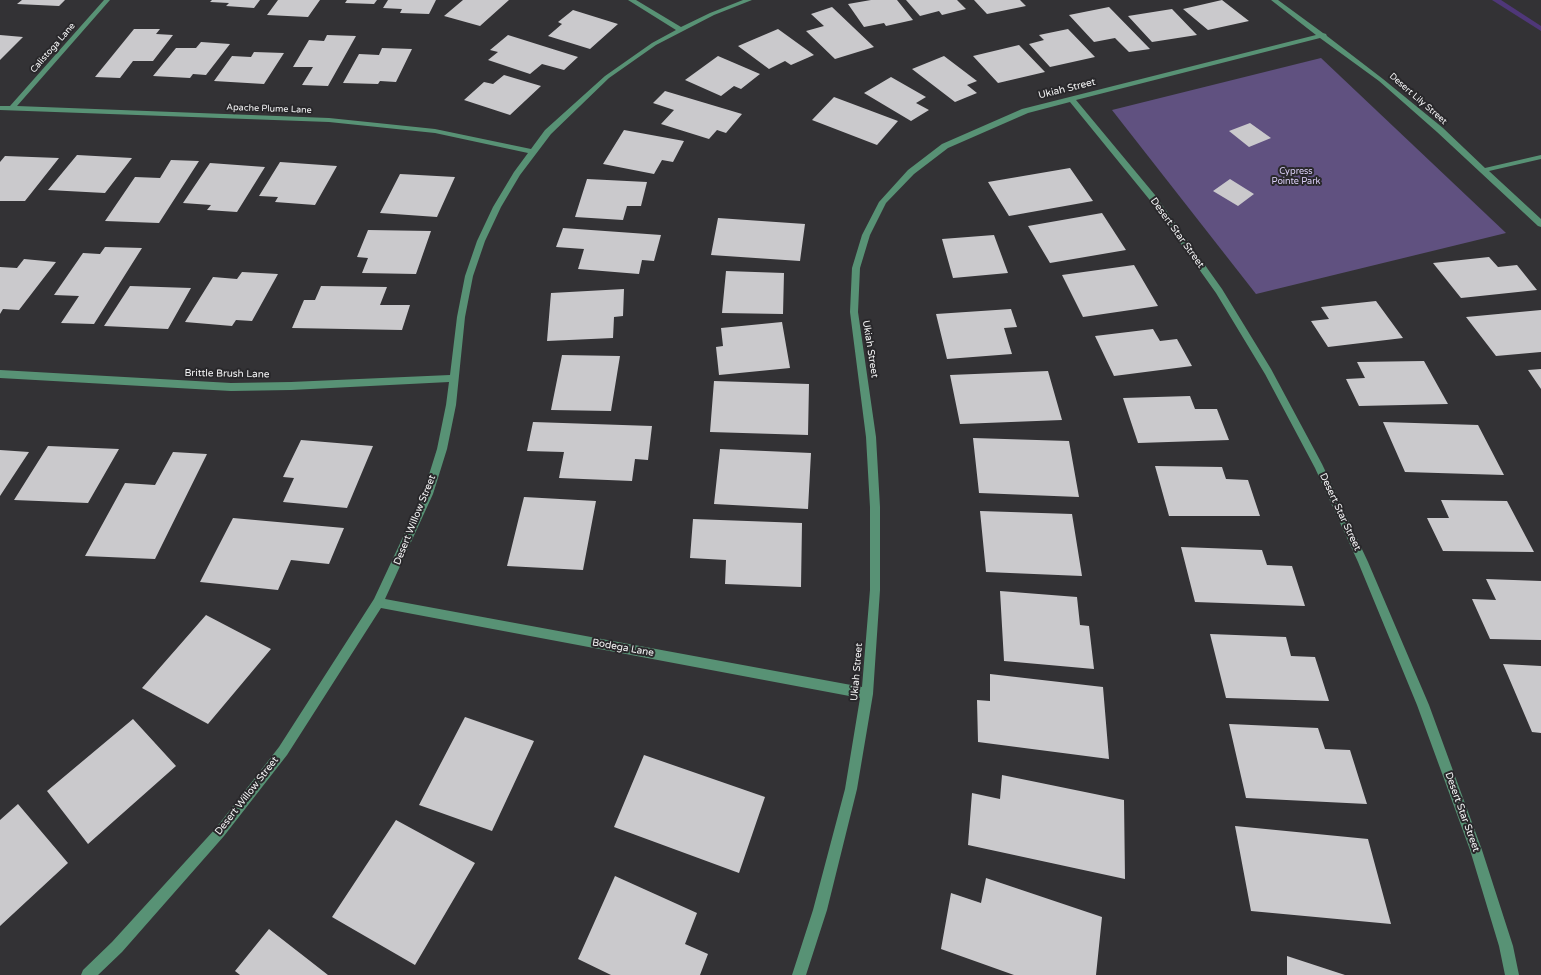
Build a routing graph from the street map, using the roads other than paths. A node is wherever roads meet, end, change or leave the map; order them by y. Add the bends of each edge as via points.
1 (107, 0) edge
2 (631, 0) edge
3 (749, 0) edge
4 (1274, 0) edge
5 (681, 30) junction
6 (1324, 35) junction
7 (1071, 99) junction
8 (0, 108) edge
9 (12, 108) junction
10 (534, 152) junction
11 (1541, 157) edge
12 (1484, 170) junction
13 (1541, 224) edge
14 (0, 374) edge
15 (454, 378) junction
16 (378, 603) junction
17 (867, 694) junction
18 (88, 975) edge
19 (800, 975) edge
20 (1512, 975) edge

1 - 9 street, Calistoga Lane
2 - 5 street
3 - 5 street, Desert Willow Street via 712,14
4 - 6 street, Desert Lily Street
5 - 10 street, Desert Willow Street via 654,44 607,77 568,111
6 - 7 street, Ukiah Street
6 - 12 street, Desert Lily Street via 1381,80
7 - 17 street, Ukiah Street via 1025,111 945,146 911,172 883,202 866,235 856,268 854,312 870,429 875,507 875,590
7 - 20 street, Desert Star Street via 1152,197 1218,291 1268,372 1319,467 1363,562 1423,705 1476,850 1506,946
8 - 9 street, Apache Plume Lane
9 - 10 street, Apache Plume Lane via 330,120 435,131
10 - 15 street, Desert Willow Street via 497,207 469,276
11 - 12 street
12 - 13 street, Desert Lily Street
14 - 15 street, Brittle Brush Lane via 231,387
15 - 16 street, Desert Willow Street via 442,449 428,494
16 - 17 street, Bodega Lane
16 - 18 street, Desert Willow Street via 283,751 225,826 117,947
17 - 19 street, Ukiah Street via 850,789 820,910

